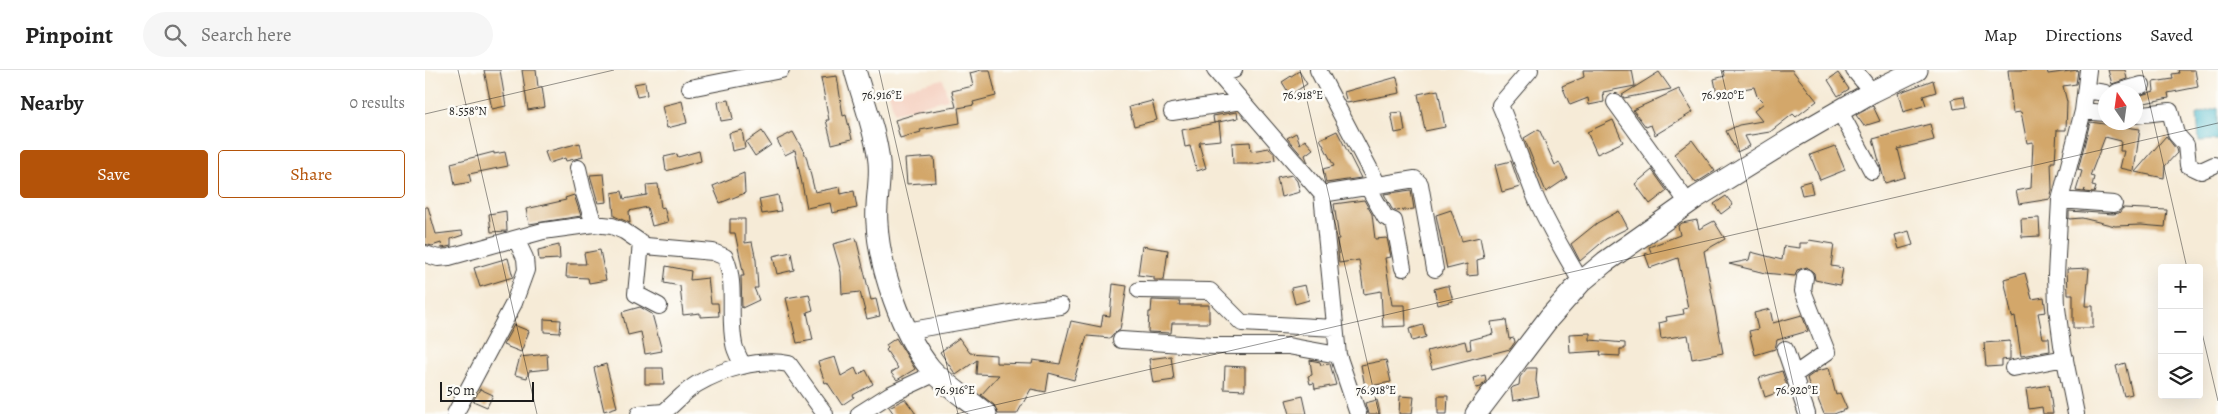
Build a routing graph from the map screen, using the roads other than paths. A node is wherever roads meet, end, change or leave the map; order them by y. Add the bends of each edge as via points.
1 (781, 70) edge
2 (855, 70) edge
3 (1318, 70) edge
4 (1530, 70) edge
5 (1917, 70) edge
6 (2088, 70) edge
7 (1854, 71) edge
8 (1223, 72) edge
9 (690, 88) dead end
10 (2086, 90) junction
11 (1872, 92) junction
12 (2098, 92) edge
13 (1241, 100) junction
14 (1615, 102) dead end
15 (1839, 110) junction
16 (2083, 110) junction
17 (1172, 112) dead end
18 (2098, 112) edge
19 (2143, 113) edge
20 (2214, 165) dead end
21 (578, 168) dead end
22 (1872, 171) dead end
23 (1373, 186) junction
24 (1322, 194) junction
25 (2060, 200) junction
26 (1688, 204) junction
27 (2114, 204) dead end
28 (594, 224) junction
29 (516, 239) junction
30 (641, 243) junction
31 (425, 254) edge
32 (1403, 268) dead end
33 (1435, 269) dead end
34 (1805, 277) dead end
35 (1581, 282) junction
36 (1139, 290) dead end
37 (659, 306) dead end
38 (1061, 306) dead end
39 (1335, 328) junction
40 (906, 331) junction
41 (1121, 340) dead end
42 (1785, 349) dead end
43 (1338, 355) junction
44 (2065, 358) junction
45 (743, 366) junction
46 (2013, 368) dead end
47 (936, 373) junction
48 (1795, 375) junction
49 (665, 413) edge
50 (455, 414) edge
51 (639, 414) edge
52 (825, 414) edge
53 (859, 414) edge
54 (987, 414) edge
55 (1358, 414) edge
56 (1475, 414) edge
57 (1807, 414) edge
58 (2077, 414) edge

1 - 9 street
2 - 40 main road via 878,155 880,247 894,301
3 - 23 street
4 - 35 street via 1500,105 1549,226
5 - 11 main road
6 - 10 street
7 - 11 street
8 - 13 street
10 - 12 street
10 - 16 street
11 - 15 main road
13 - 17 street
13 - 24 street
14 - 26 street
15 - 22 street
15 - 26 main road
16 - 18 street
16 - 25 street
19 - 20 street via 2171,111 2176,134 2186,145 2188,165 2201,170
21 - 28 street
23 - 24 street
23 - 32 street via 1385,217 1394,221
23 - 33 street via 1415,179 1420,184
24 - 39 street
25 - 27 street
25 - 44 street via 2055,275
26 - 35 main road
28 - 29 street
28 - 30 street via 624,231
29 - 31 street via 449,257
29 - 50 street via 525,258 526,270 514,303
30 - 37 street via 636,294
30 - 45 street via 713,252 725,257 730,269 734,347
34 - 48 street via 1803,291 1827,352
35 - 56 main road
36 - 39 street via 1209,291 1242,323
38 - 40 street
39 - 43 street
40 - 47 main road
41 - 43 street via 1213,346 1288,346
42 - 48 street
43 - 55 street
44 - 46 street
44 - 58 street
45 - 49 street via 696,385
45 - 52 street via 777,362 789,364
47 - 53 street via 889,395
47 - 54 main road
48 - 57 street
49 - 51 street

